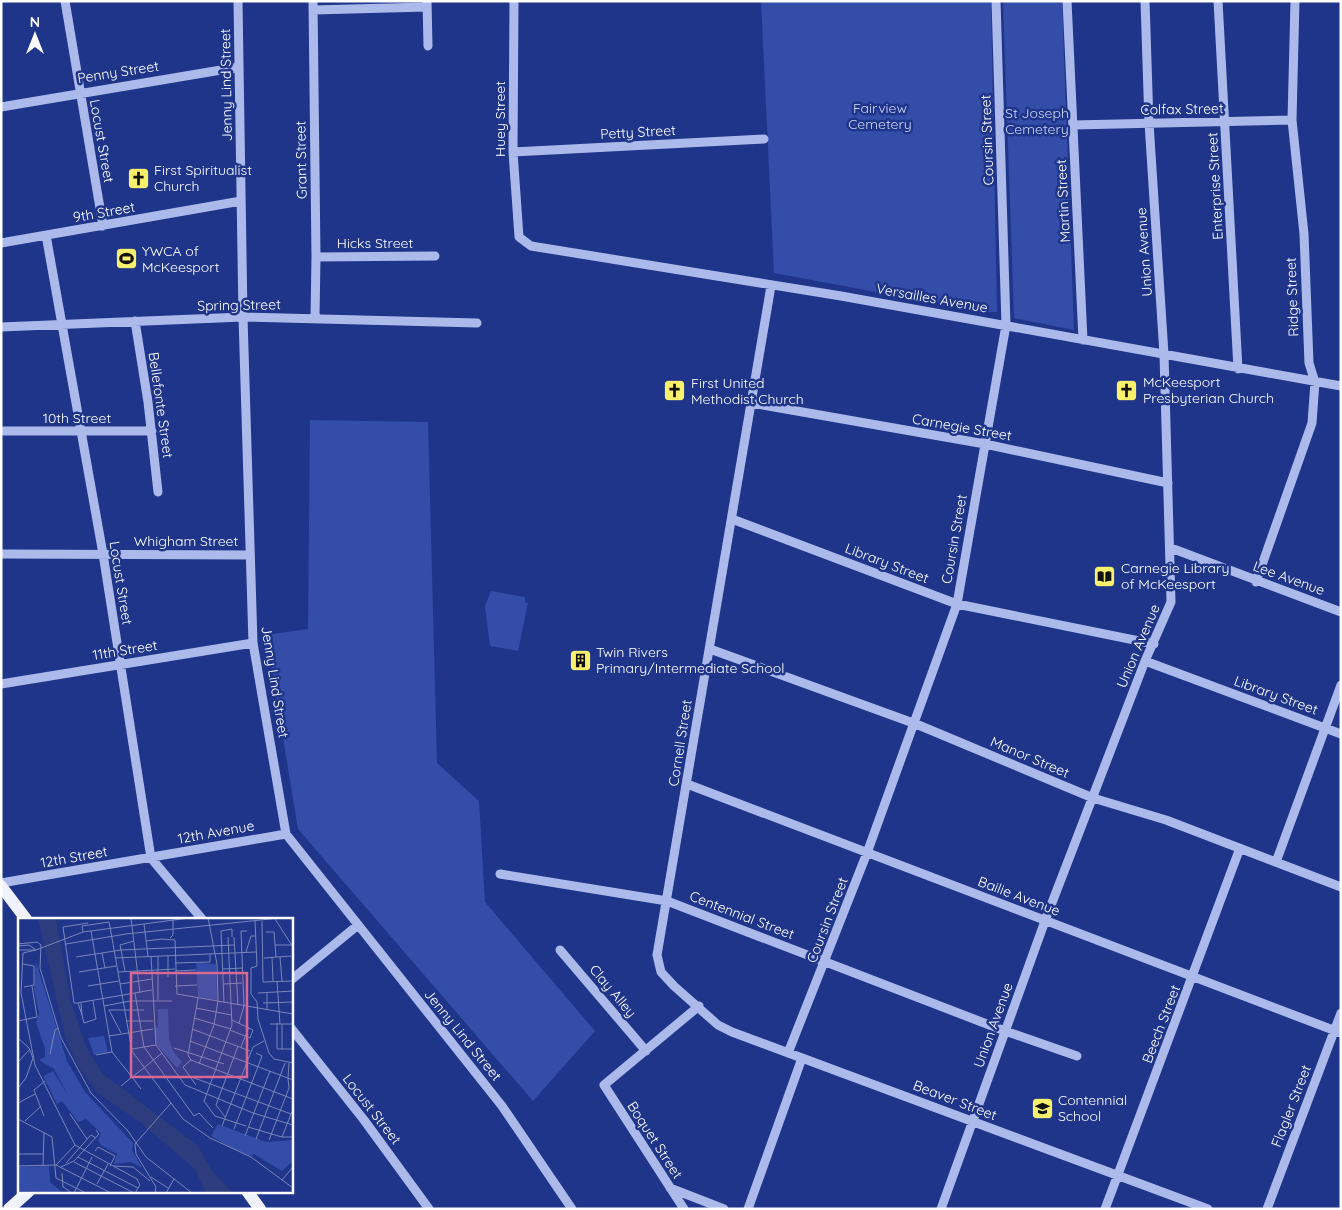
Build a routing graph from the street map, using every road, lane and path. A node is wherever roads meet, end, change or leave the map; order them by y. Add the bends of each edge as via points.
1 (65, 1) edge
2 (238, 1) edge
3 (514, 1) edge
4 (996, 1) edge
5 (1068, 1) edge
6 (1145, 1) edge
7 (1218, 1) edge
8 (1295, 1) edge
9 (427, 4) edge
10 (313, 6) edge
11 (428, 46) dead end
12 (239, 67) junction
13 (80, 92) junction
14 (1, 107) edge
15 (1292, 120) junction
16 (1226, 122) junction
17 (1149, 123) junction
18 (1073, 125) junction
19 (764, 139) dead end
20 (514, 152) junction
21 (241, 202) junction
22 (103, 226) junction
23 (46, 236) junction
24 (519, 237) joint
25 (1, 242) edge
26 (435, 256) dead end
27 (316, 257) junction
28 (771, 286) junction
29 (243, 317) junction
30 (314, 318) junction
31 (135, 321) junction
32 (476, 323) dead end
33 (62, 325) junction
34 (1006, 325) junction
35 (1, 327) edge
36 (1083, 340) junction
37 (1164, 354) junction
38 (1238, 369) junction
39 (1315, 382) junction
40 (1341, 386) edge
41 (751, 403) junction
42 (1, 431) edge
43 (80, 431) junction
44 (152, 431) junction
45 (985, 444) junction
46 (1168, 483) junction
47 (158, 492) dead end
48 (732, 519) junction
49 (1171, 548) junction
50 (1, 554) edge
51 (103, 554) junction
52 (250, 555) junction
53 (1256, 582) junction
54 (957, 604) junction
55 (1341, 612) edge
56 (253, 643) junction
57 (1154, 644) junction
58 (710, 649) junction
59 (1145, 661) junction
60 (119, 665) junction
61 (1, 684) edge
62 (1341, 684) edge
63 (916, 724) junction
64 (1326, 728) junction
65 (1341, 734) edge
66 (687, 784) junction
67 (1093, 798) junction
68 (286, 834) junction
69 (1240, 848) junction
70 (867, 853) junction
71 (151, 858) junction
72 (1276, 862) junction
73 (500, 874) dead end
74 (1, 885) edge
75 (1341, 887) edge
76 (667, 901) junction
77 (25, 918) edge
78 (201, 918) edge
79 (1045, 921) junction
80 (358, 925) junction
81 (560, 950) dead end
82 (825, 962) junction
83 (1193, 978) junction
84 (292, 979) edge
85 (699, 1006) junction
86 (1341, 1013) edge
87 (292, 1029) edge
88 (1005, 1031) junction
89 (1338, 1032) edge
90 (646, 1051) junction
91 (788, 1053) junction
92 (1077, 1056) dead end
93 (802, 1058) junction
94 (973, 1121) junction
95 (1118, 1175) junction
96 (670, 1188) junction
97 (28, 1192) edge
98 (248, 1192) edge
99 (1, 1200) edge
100 (8, 1209) edge
101 (260, 1209) edge
102 (429, 1209) edge
103 (572, 1209) edge
104 (684, 1209) edge
105 (724, 1209) edge
106 (748, 1209) edge
107 (941, 1209) edge
108 (1105, 1209) edge
109 (1208, 1209) edge
110 (1267, 1209) edge

1 - 13 street, Locust Street
2 - 12 street, Jenny Lind Street
3 - 20 street, Huey Street
4 - 34 street, Coursin Street
5 - 18 street, Martin Street
6 - 17 street, Union Avenue
7 - 16 street, Enterprise Street
8 - 15 street, Ridge Street
9 - 10 street
9 - 11 street
10 - 27 street, Grant Street
12 - 13 street, Penny Street
12 - 21 street, Jenny Lind Street
13 - 14 street, Penny Street
13 - 22 street, Locust Street
15 - 16 street, Colfax Street
15 - 39 street, Ridge Street via 1304,234 1309,363
16 - 17 street, Colfax Street
16 - 38 street, Enterprise Street
17 - 18 street, Colfax Street
17 - 37 street, Union Avenue
18 - 36 street, Martin Street
19 - 20 street, Petty Street
20 - 24 street, Huey Street
21 - 22 street, 9th Street
21 - 29 street, Jenny Lind Street
22 - 23 street, 9th Street
23 - 25 street, 9th Street
23 - 33 street, Locust Street
24 - 28 street, Versailles Avenue via 531,246
26 - 27 street, Hicks Street
27 - 30 street, Grant Street
28 - 34 street, Versailles Avenue
28 - 41 street, Cornell Street
29 - 30 street, Spring Street
29 - 31 street, Spring Street
29 - 52 street, Jenny Lind Street
30 - 32 street, Spring Street
31 - 33 street, Spring Street
31 - 44 street, Bellefonte Street
33 - 35 street, Spring Street
33 - 43 street, Locust Street
34 - 36 street, Versailles Avenue
34 - 45 street, Coursin Street
36 - 37 street, Versailles Avenue
37 - 38 street, Versailles Avenue
37 - 46 street, Union Avenue
38 - 39 street, Versailles Avenue
39 - 40 street, Versailles Avenue
39 - 53 street, Ridge Street via 1312,423
41 - 45 street, Carnegie Street
41 - 48 street, Cornell Street
42 - 43 street, 10th Street
43 - 44 street, 10th Street
43 - 51 street, Locust Street
44 - 47 street, Bellefonte Street
45 - 46 street, Carnegie Street
45 - 54 street, Coursin Street
46 - 49 street, Union Avenue
48 - 54 street, Library Street
48 - 58 street, Cornell Street
49 - 53 street, Lee Avenue
49 - 57 street, Union Avenue via 1171,602
50 - 51 street, Whigham Street
51 - 52 street, Whigham Street
51 - 60 street, Locust Street
52 - 56 street, Jenny Lind Street
53 - 55 street, Lee Avenue
54 - 57 street, Library Street
54 - 63 street, Coursin Street
56 - 60 street, 11th Street
56 - 68 street, Jenny Lind Street
57 - 59 street, Union Avenue
58 - 63 street, Manor Street
58 - 66 street, Cornell Street
59 - 64 street, Library Street
59 - 67 street, Union Avenue
60 - 61 street, 11th Street
60 - 71 street, Locust Street
62 - 64 street
63 - 67 street, Manor Street
63 - 70 street, Coursin Street
64 - 65 street, Library Street
64 - 72 street
66 - 70 street, Bailie Avenue
66 - 76 street, Cornell Street
67 - 69 street, Manor Street via 1166,820
67 - 79 street, Union Avenue
68 - 71 street, 12th Avenue
68 - 80 street, Jenny Lind Street
69 - 72 street, Manor Street
69 - 83 street, Beech Street
70 - 79 street, Bailie Avenue
70 - 82 street, Coursin Street
71 - 74 street, 12th Street
71 - 78 street
72 - 75 street, Manor Street
73 - 76 street, Centennial Street
74 - 77 main road
76 - 82 street, Centennial Street
76 - 85 street, Cornell Street via 657,955 661,972
79 - 83 street, Bailie Avenue
79 - 88 street, Union Avenue
80 - 84 street
80 - 103 street, Jenny Lind Street via 502,1106
81 - 90 street, Clay Alley
82 - 88 street, Centennial Street
82 - 91 street, Coursin Street
83 - 89 street, Bailie Avenue
83 - 95 street, Beech Street
85 - 90 street
85 - 91 street, Beaver Street via 718,1025
86 - 89 street, Flagler Street
87 - 102 street, Locust Street
88 - 92 street, Centennial Street
88 - 94 street, Union Avenue
89 - 110 street, Flagler Street
90 - 96 street, Boquet Street via 604,1085
91 - 93 street, Beaver Street
93 - 94 street, Beaver Street
93 - 106 street
94 - 95 street, Beaver Street
94 - 107 street, Union Avenue
95 - 108 street, Beech Street
95 - 109 street, Beaver Street
96 - 104 street, Boquet Street
96 - 105 street
97 - 100 main road
98 - 101 main road
99 - 100 main road

